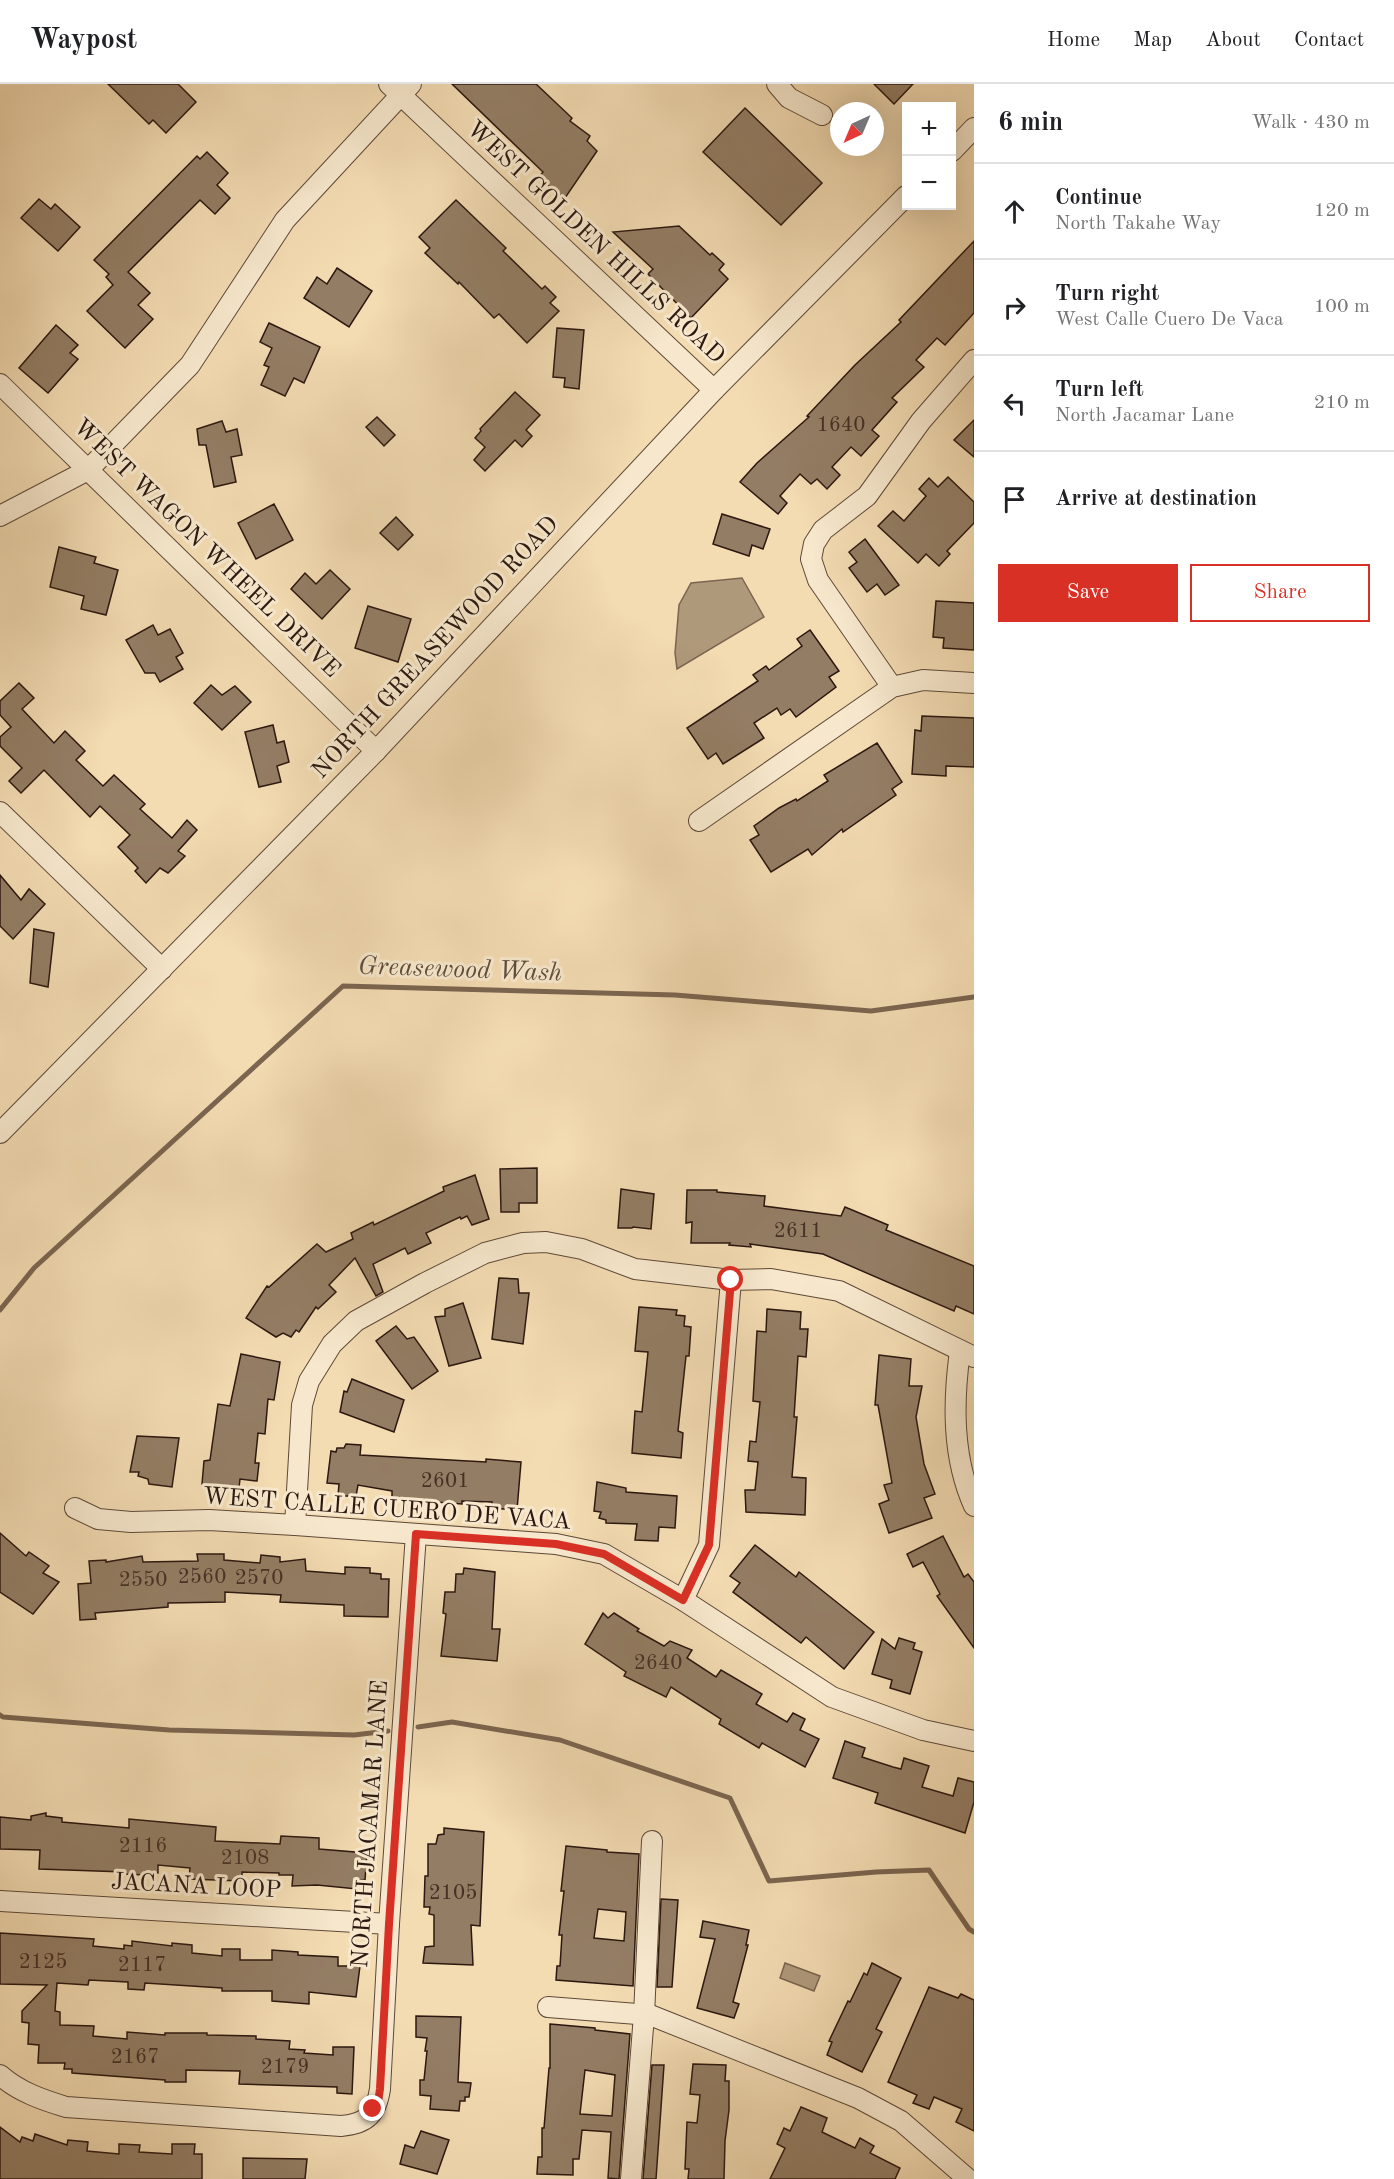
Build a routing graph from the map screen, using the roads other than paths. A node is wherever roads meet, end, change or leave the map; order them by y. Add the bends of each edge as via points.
1 (777, 84) edge
2 (400, 88) edge
3 (822, 115) dead end
4 (974, 128) edge
5 (956, 146) edge
6 (902, 200) edge
7 (974, 360) edge
8 (0, 384) edge
9 (714, 390) junction
10 (88, 470) junction
11 (0, 516) edge
12 (974, 683) edge
13 (892, 687) junction
14 (376, 751) junction
15 (0, 812) edge
16 (699, 821) dead end
17 (162, 969) junction
18 (0, 1133) edge
19 (731, 1280) junction
20 (967, 1354) edge
21 (974, 1506) edge
22 (75, 1508) dead end
23 (295, 1525) junction
24 (416, 1534) junction
25 (683, 1600) junction
26 (974, 1741) edge
27 (652, 1841) dead end
28 (0, 1901) edge
29 (389, 1924) junction
30 (548, 2007) dead end
31 (644, 2015) junction
32 (0, 2075) edge
33 (631, 2179) edge
34 (968, 2179) edge

1 - 3 street via 789,98
2 - 9 street, WEST GOLDEN HILLS ROAD
2 - 10 street via 285,220 190,365
4 - 5 street
6 - 9 street, NORTH GREASEWOOD ROAD
7 - 13 street via 921,421 867,496 823,530 807,553 818,580
8 - 10 street, WEST WAGON WHEEL DRIVE
9 - 14 street, NORTH GREASEWOOD ROAD
10 - 11 street
10 - 14 street, WEST WAGON WHEEL DRIVE
12 - 13 street via 923,680
13 - 16 street
14 - 17 street, NORTH GREASEWOOD ROAD
15 - 17 street
17 - 18 street, NORTH GREASEWOOD ROAD
19 - 20 street via 771,1279 839,1291
19 - 23 street via 635,1269 582,1249 546,1242 523,1243 485,1253 356,1321 332,1344 309,1381 302,1405
19 - 25 street via 709,1545
20 - 21 street via 956,1385 956,1441
22 - 23 street, WEST CALLE CUERO DE VACA via 98,1519 130,1522 209,1520
23 - 24 street, WEST CALLE CUERO DE VACA
24 - 25 street, WEST CALLE CUERO DE VACA via 556,1544 604,1554
24 - 29 street, NORTH JACAMAR LANE
25 - 26 street, WEST CALLE CUERO DE VACA via 832,1697 923,1730
27 - 31 street
28 - 29 street, JACANA LOOP
29 - 32 street, NORTH JACAMAR LANE via 380,2089 378,2102 363,2122 341,2126 66,2108 39,2099
30 - 31 street
31 - 33 street
31 - 34 street via 858,2098 901,2121

